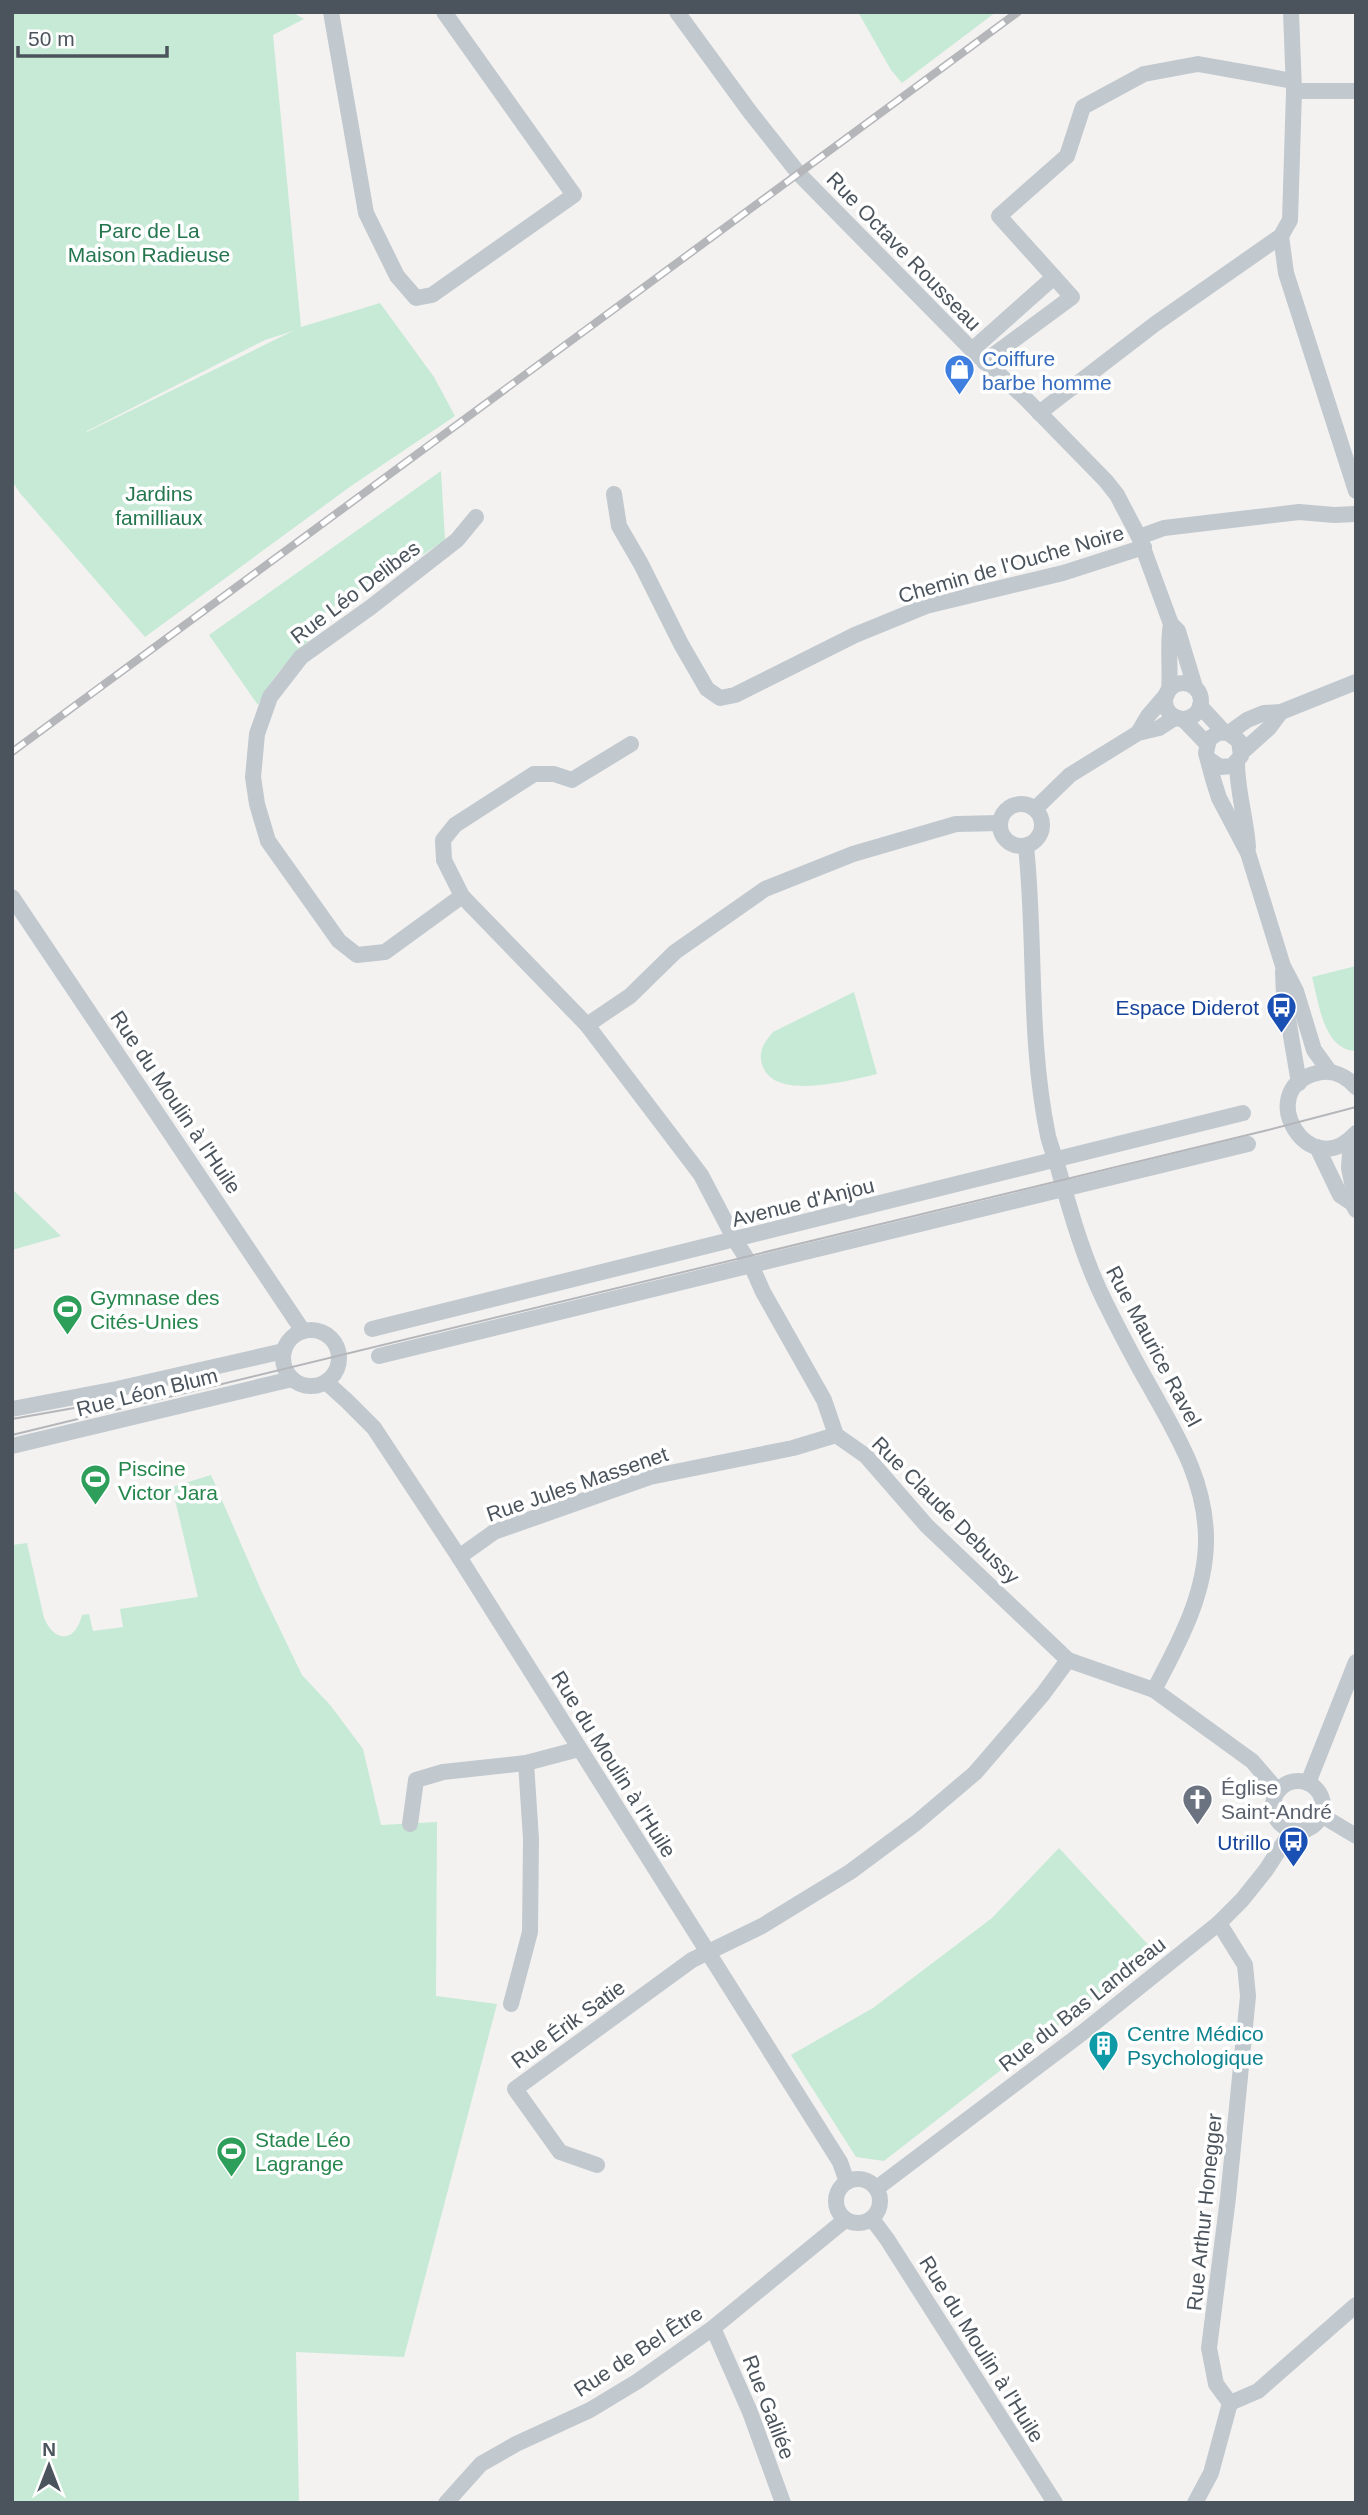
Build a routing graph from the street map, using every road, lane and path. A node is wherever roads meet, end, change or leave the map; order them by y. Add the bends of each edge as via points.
1 (331, 12) edge
2 (444, 12) edge
3 (677, 12) edge
4 (1291, 12) edge
5 (1294, 86) junction
6 (1356, 91) edge
7 (1281, 236) junction
8 (1054, 277) junction
9 (972, 350) junction
10 (984, 362) junction
11 (1039, 413) junction
12 (1356, 491) edge
13 (614, 494) dead end
14 (1356, 514) edge
15 (476, 517) dead end
16 (1141, 542) junction
17 (1171, 624) junction
18 (1356, 682) edge
19 (1195, 687) junction
20 (1168, 692) junction
21 (1200, 706) junction
22 (1281, 712) junction
23 (1180, 718) junction
24 (1226, 732) junction
25 (1138, 733) junction
26 (631, 744) dead end
27 (1208, 752) junction
28 (1239, 757) junction
29 (1035, 808) junction
30 (1000, 823) junction
31 (1026, 846) junction
32 (1248, 853) junction
33 (462, 896) junction
34 (12, 897) edge
35 (1283, 966) junction
36 (587, 1025) junction
37 (1346, 1077) edge
38 (1299, 1083) junction
39 (1243, 1113) dead end
40 (1353, 1135) edge
41 (1248, 1144) dead end
42 (1317, 1147) junction
43 (1056, 1161) junction
44 (1063, 1188) junction
45 (1354, 1206) edge
46 (735, 1240) junction
47 (752, 1266) junction
48 (372, 1329) dead end
49 (303, 1331) junction
50 (284, 1351) junction
51 (379, 1356) dead end
52 (292, 1379) junction
53 (326, 1382) junction
54 (12, 1409) edge
55 (836, 1435) junction
56 (12, 1446) edge
57 (459, 1557) junction
58 (1068, 1660) junction
59 (1356, 1662) edge
60 (1154, 1690) junction
61 (579, 1749) junction
62 (526, 1763) junction
63 (1308, 1783) junction
64 (1278, 1791) junction
65 (1321, 1815) junction
66 (410, 1824) dead end
67 (1292, 1830) junction
68 (1356, 1836) edge
69 (1219, 1923) junction
70 (707, 1952) junction
71 (511, 2004) dead end
72 (597, 2165) dead end
73 (847, 2182) junction
74 (877, 2188) junction
75 (872, 2219) junction
76 (845, 2220) junction
77 (1356, 2305) edge
78 (713, 2328) junction
79 (1230, 2403) junction
80 (446, 2503) edge
81 (783, 2503) edge
82 (1055, 2503) edge
83 (1195, 2503) edge

1 - 2 street via 366,213 397,276 416,298 432,295 574,195
3 - 9 street, Rue Octave Rousseau via 799,174
4 - 5 street
5 - 6 street
5 - 7 street via 1290,220
5 - 8 street via 1198,64 1144,74 1083,107 1067,156 999,216
7 - 11 street
7 - 12 street via 1286,273
8 - 9 street
8 - 10 street via 1072,297
9 - 10 street, Rue Octave Rousseau
10 - 11 street, Rue Octave Rousseau
11 - 16 street, Rue Octave Rousseau via 1106,481
13 - 16 street, Chemin de l'Ouche Noire via 619,526 707,689 720,698 926,606 1063,573
14 - 16 street via 1299,512 1164,528
15 - 33 street, Rue Léo Delibes via 457,540 301,657 270,697 257,734 253,777 268,841 339,941 357,955 385,953
16 - 17 street, Rue Octave Rousseau
17 - 19 street, Rue Octave Rousseau via 1178,631
17 - 20 street, Rue Octave Rousseau
18 - 22 street
19 - 20 street via 1179,683
19 - 21 street
20 - 23 street via 1168,710
20 - 25 street
21 - 23 street via 1193,715
21 - 24 street
22 - 24 street via 1264,713
22 - 28 street
23 - 25 street
23 - 27 street
24 - 27 street via 1213,735
24 - 28 street via 1239,741
25 - 29 street via 1070,775
26 - 33 street via 572,780 534,774 455,825 443,840 444,860
27 - 28 street via 1220,767
27 - 32 street via 1219,798
28 - 32 street via 1238,788
29 - 30 street via 1013,805
29 - 31 street via 1042,830
30 - 31 street via 1007,842
30 - 36 street via 957,824 853,854 765,889 675,952 630,996
31 - 43 street, Rue Maurice Ravel via 1035,1040 1048,1137
32 - 35 street
33 - 36 street
34 - 49 street, Rue du Moulin à l'Huile
35 - 37 street via 1296,990 1314,1050
35 - 38 street
36 - 46 street via 701,1175
37 - 38 street via 1314,1074
38 - 42 street via 1288,1101 1289,1120 1297,1135
39 - 43 street, Avenue d'Anjou
40 - 42 street via 1335,1147
40 - 45 street via 1349,1168
41 - 44 street
42 - 45 street via 1340,1195
43 - 44 street, Rue Maurice Ravel
43 - 46 street, Avenue d'Anjou
44 - 47 street
44 - 60 street, Rue Maurice Ravel via 1106,1304 1193,1467 1203,1508 1206,1538 1200,1585
46 - 47 street
46 - 48 street, Avenue d'Anjou
47 - 51 street
47 - 55 street via 824,1400
49 - 50 street via 290,1339
49 - 53 street via 323,1333 337,1347 340,1360
50 - 52 street via 284,1364
50 - 54 street, Rue Léon Blum
52 - 53 street via 309,1386
52 - 56 street, Rue Léon Blum
53 - 57 street, Rue du Moulin à l'Huile via 373,1428
55 - 57 street, Rue Jules Massenet via 650,1477 494,1532
55 - 58 street, Rue Claude Debussy via 866,1456 927,1526
57 - 61 street, Rue du Moulin à l'Huile
58 - 60 street, Rue Claude Debussy
58 - 70 street via 975,1773 916,1823 850,1872 762,1926
59 - 63 street
60 - 64 street, Rue Claude Debussy via 1252,1761
61 - 62 street
61 - 70 street, Rue du Moulin à l'Huile
62 - 66 street via 443,1772 416,1780
62 - 71 street via 530,1932
63 - 64 street via 1294,1782
63 - 65 street via 1320,1796
64 - 67 street via 1273,1804 1275,1818
65 - 67 street via 1310,1828
65 - 68 street
67 - 69 street, Rue du Bas Landreau via 1266,1870
69 - 74 street, Rue du Bas Landreau
69 - 79 street, Rue Arthur Honegger via 1245,1965 1248,1988 1209,2348 1216,2384
70 - 72 street, Rue Érik Satie via 515,2088 560,2152
70 - 73 street, Rue du Moulin à l'Huile via 840,2162
73 - 74 street via 868,2181
73 - 76 street via 836,2196
74 - 75 street via 880,2205
75 - 76 street via 859,2224
75 - 82 street, Rue du Moulin à l'Huile
76 - 78 street, Rue de Bel Être
77 - 79 street via 1258,2391
78 - 80 street, Rue de Bel Être via 602,2403 481,2464
78 - 81 street, Rue Galilée
79 - 83 street via 1210,2473

